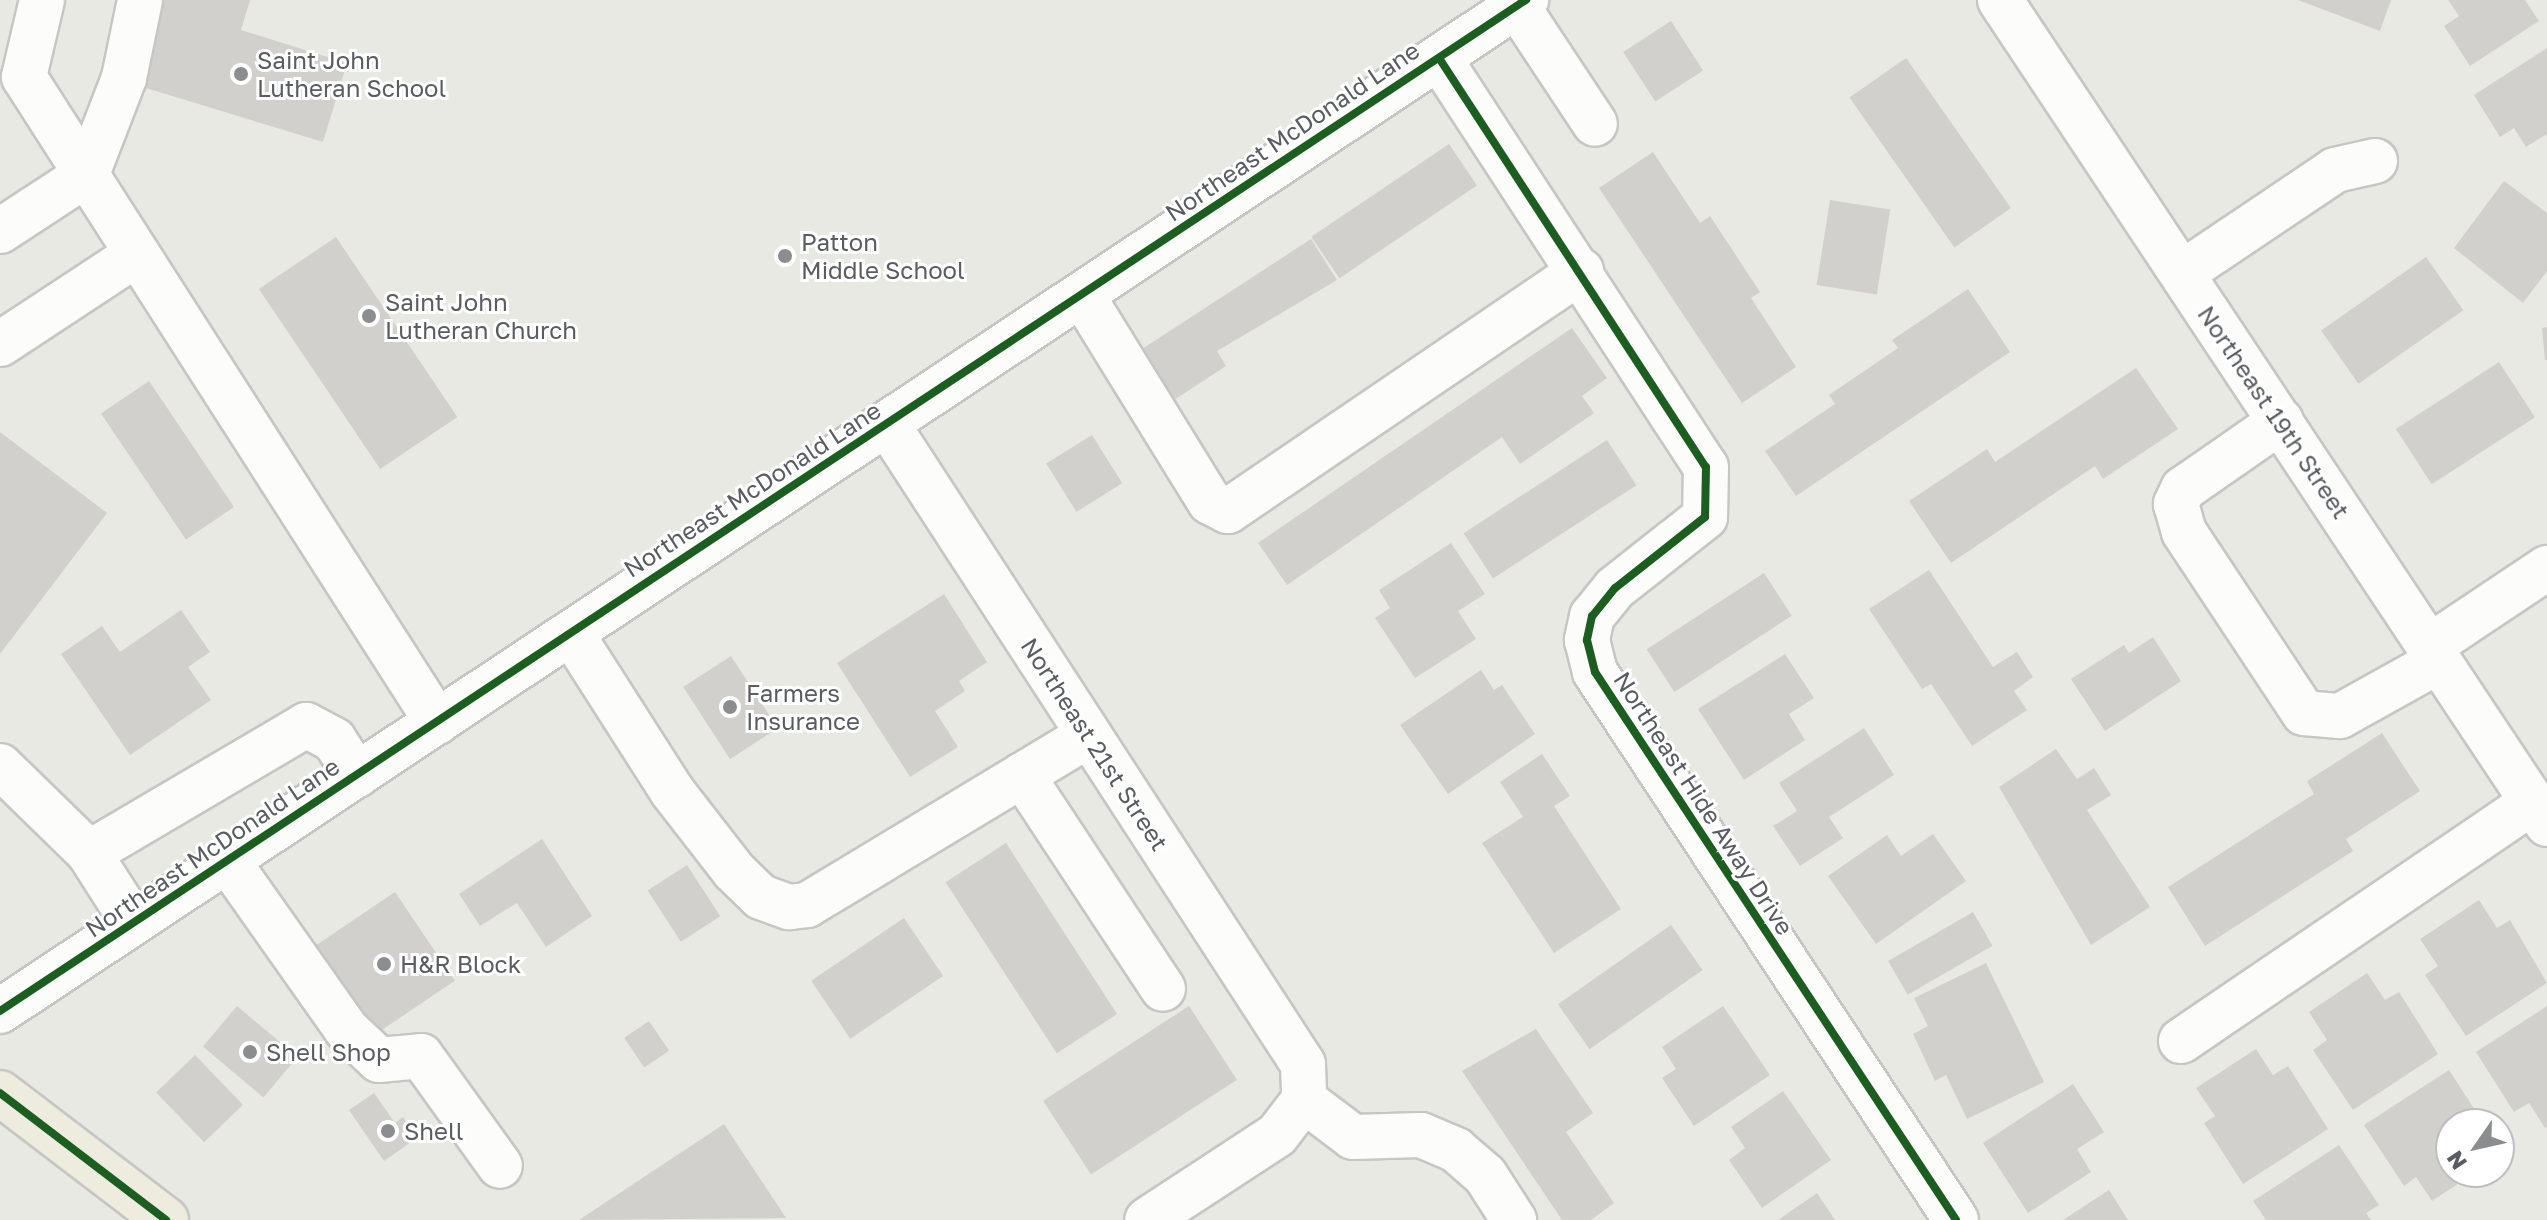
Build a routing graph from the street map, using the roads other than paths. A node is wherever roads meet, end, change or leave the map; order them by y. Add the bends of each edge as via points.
1 (42, 0) edge
2 (140, 0) edge
3 (2000, 0) edge
4 (1522, 3) edge
5 (1439, 58) junction
6 (12, 85) edge
7 (1595, 124) dead end
8 (2375, 161) dead end
9 (87, 174) junction
10 (0, 231) edge
11 (137, 254) junction
12 (1581, 271) junction
13 (2182, 273) junction
14 (1082, 295) junction
15 (0, 344) edge
16 (2281, 421) junction
17 (887, 424) junction
18 (2547, 568) edge
19 (571, 633) junction
20 (2435, 654) junction
21 (437, 722) junction
22 (1089, 735) junction
23 (0, 766) edge
24 (357, 775) junction
25 (1022, 775) junction
26 (2540, 813) edge
27 (89, 853) junction
28 (227, 860) junction
29 (133, 922) junction
30 (1163, 989) dead end
31 (0, 1011) edge
32 (2181, 1041) dead end
33 (1304, 1082) junction
34 (0, 1093) edge
35 (500, 1166) dead end
36 (166, 1220) edge
37 (1147, 1220) edge
38 (1514, 1220) edge
39 (1956, 1220) edge

1 - 6 street
2 - 9 street via 124,78
3 - 13 street, Northeast 19th Street
4 - 5 street, Northeast McDonald Lane
4 - 7 street
5 - 12 street, Northeast Hide Away Drive
5 - 14 street, Northeast McDonald Lane
6 - 9 street
8 - 13 street via 2335,170
9 - 10 street
9 - 11 street
11 - 15 street
11 - 21 street
12 - 14 street via 1228,511 1210,502
12 - 39 street, Northeast Hide Away Drive via 1694,440 1710,499 1691,534 1615,588 1592,616 1587,640 1595,672
13 - 16 street, Northeast 19th Street
14 - 17 street, Northeast McDonald Lane
16 - 20 street, Northeast 19th Street
16 - 20 street via 2183,489 2176,504 2184,532 2304,713 2340,716
17 - 19 street, Northeast McDonald Lane
17 - 22 street, Northeast 21st Street
18 - 20 street
19 - 21 street, Northeast McDonald Lane
19 - 25 street via 672,791 734,871 761,897 789,907 807,905
20 - 26 street, Northeast 19th Street
21 - 24 street, Northeast McDonald Lane
22 - 25 street
22 - 33 street, Northeast 21st Street
23 - 27 street
24 - 27 street via 334,740 306,725
24 - 28 street, Northeast McDonald Lane
25 - 30 street
26 - 32 street
27 - 29 street
28 - 29 street, Northeast McDonald Lane
28 - 35 street via 346,1029 379,1060 421,1056
29 - 31 street, Northeast McDonald Lane
33 - 37 street via 1277,1135
33 - 38 street, Northeast 21st Street via 1353,1137 1421,1135 1456,1150 1485,1175
34 - 36 highway

